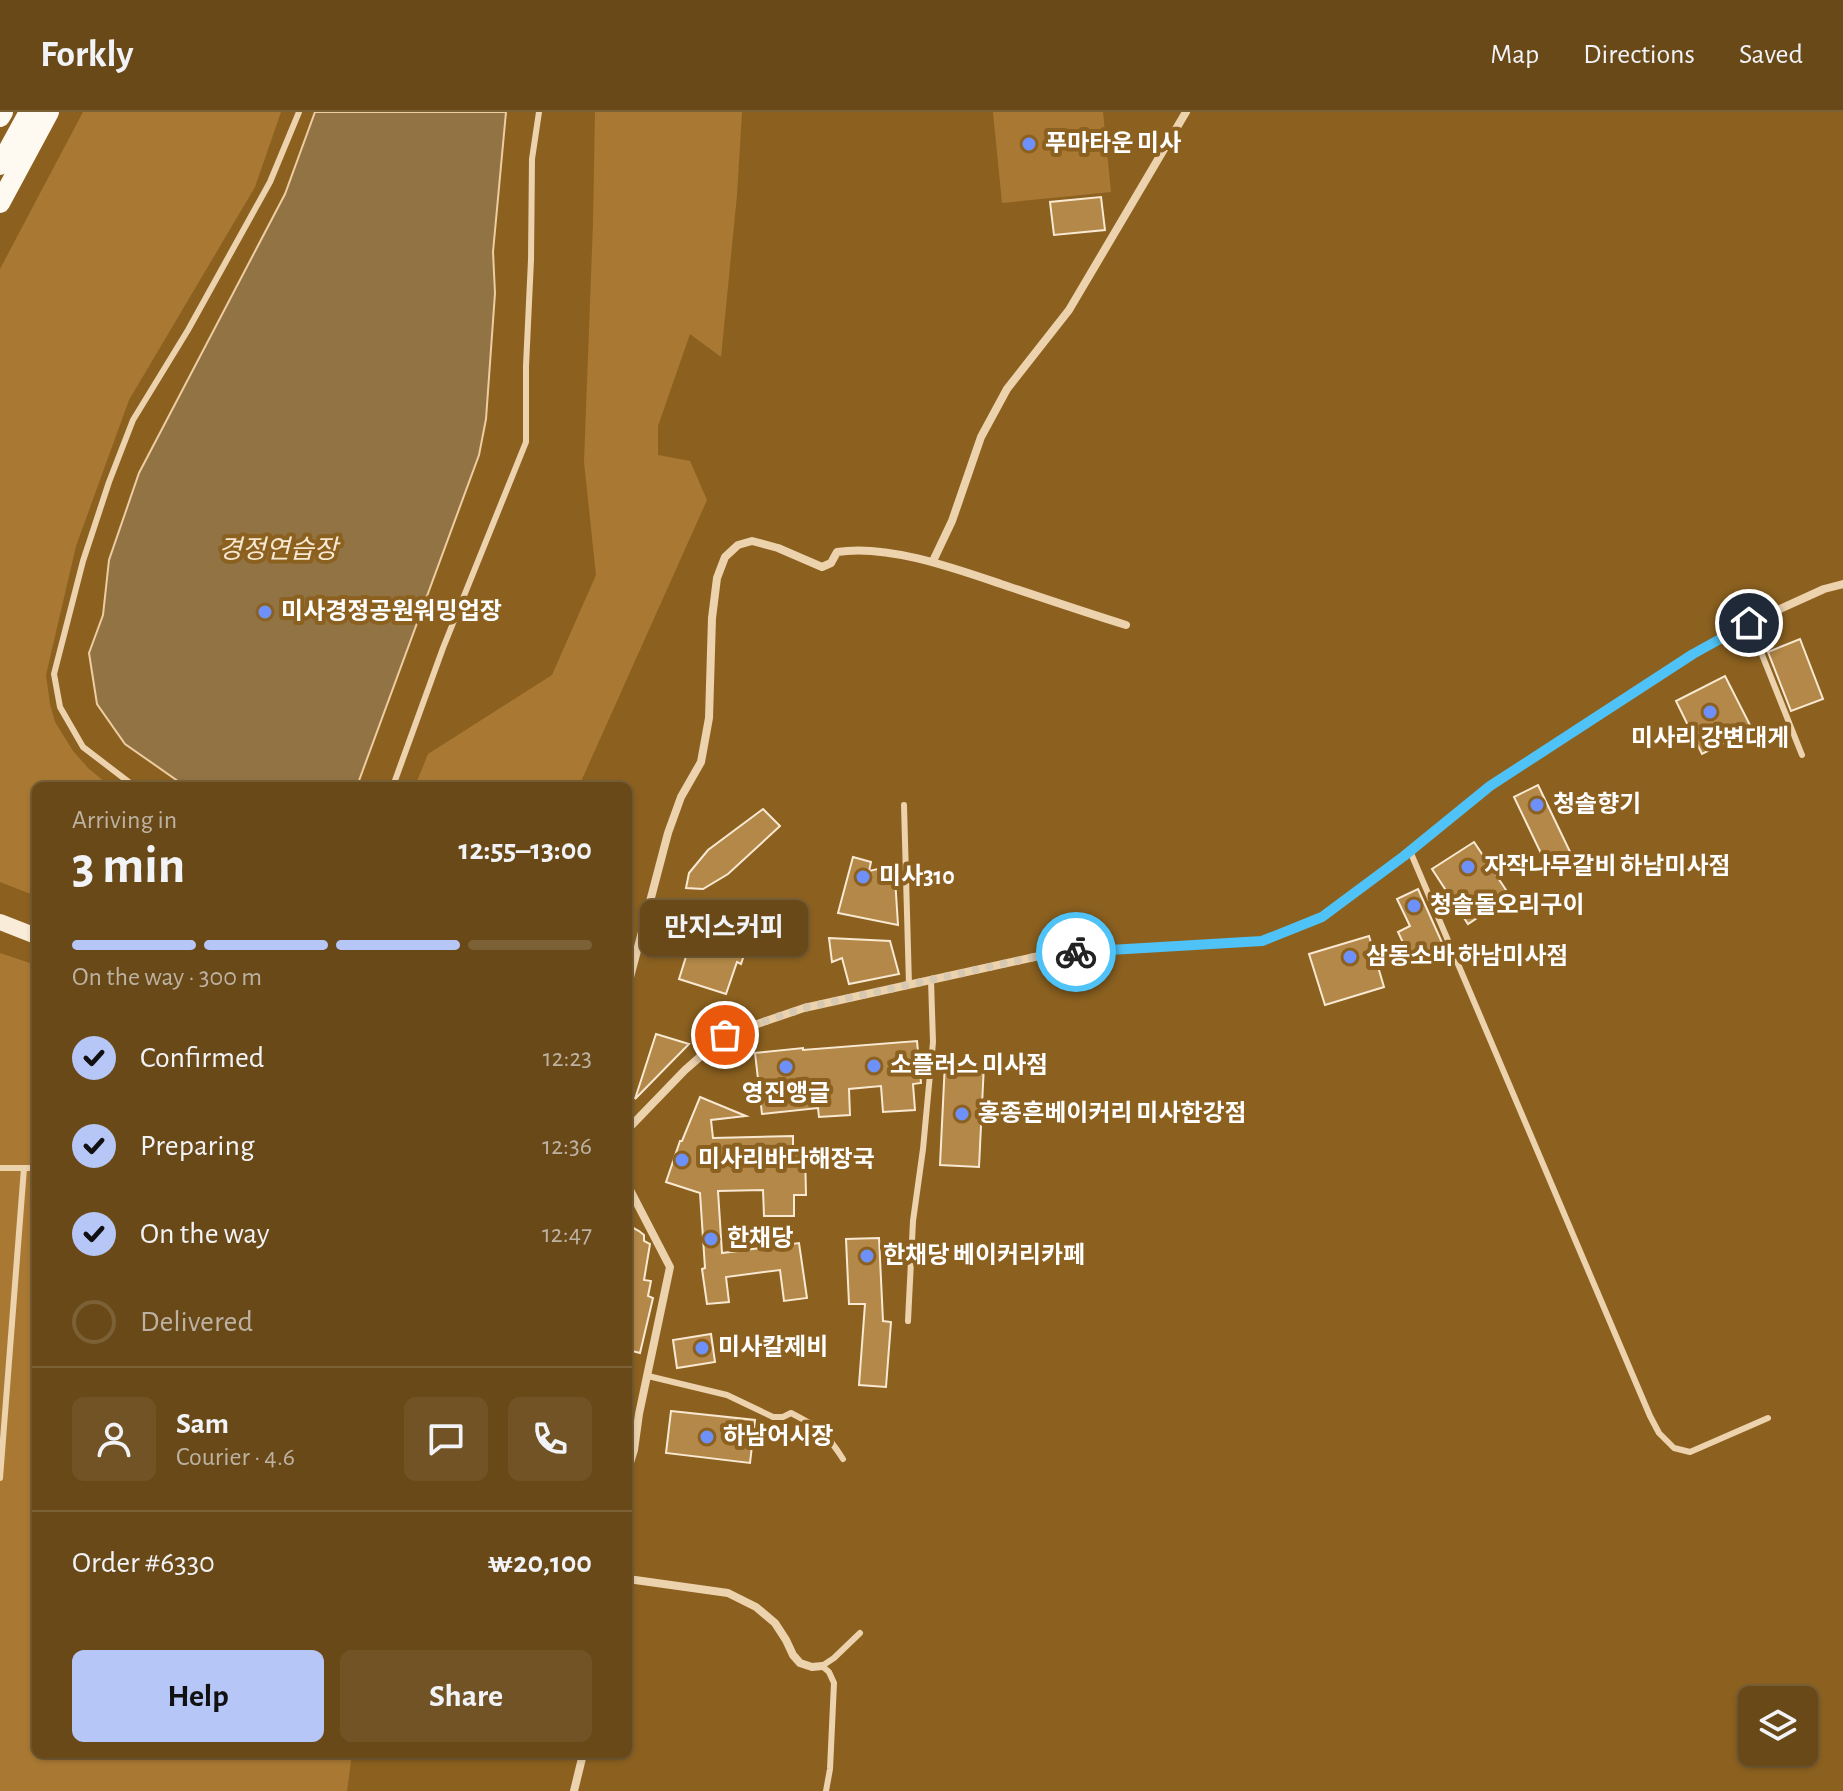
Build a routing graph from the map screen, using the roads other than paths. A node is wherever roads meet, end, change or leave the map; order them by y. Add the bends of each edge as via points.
1 (29, 112) edge
2 (49, 112) edge
3 (299, 112) edge
4 (539, 112) edge
5 (1186, 112) edge
6 (0, 165) edge
7 (0, 203) edge
8 (933, 561) junction
9 (1843, 584) edge
10 (1749, 622) junction
11 (1126, 625) dead end
12 (1802, 755) dead end
13 (129, 782) edge
14 (394, 782) edge
15 (904, 805) dead end
16 (1410, 851) junction
17 (0, 922) edge
18 (32, 934) edge
19 (632, 970) edge
20 (931, 980) junction
21 (909, 985) junction
22 (632, 1125) edge
23 (0, 1168) edge
24 (24, 1168) junction
25 (32, 1168) edge
26 (632, 1194) edge
27 (908, 1321) dead end
28 (648, 1376) junction
29 (1768, 1418) dead end
30 (632, 1456) edge
31 (843, 1459) dead end
32 (0, 1478) edge
33 (632, 1580) edge
34 (860, 1633) dead end
35 (822, 1666) junction
36 (582, 1758) edge
37 (574, 1791) edge
38 (826, 1791) edge

1 - 6 main road
2 - 7 main road
3 - 13 lane via 237,244 133,420 83,561 54,674 60,707 83,747
4 - 14 lane via 532,159 526,442
5 - 8 street via 1069,310 1007,389 981,436
8 - 11 street
8 - 19 street via 844,551 822,567 752,541 725,557 712,618 709,718 701,762 668,833
9 - 10 street
10 - 12 lane
10 - 16 street via 1490,786
15 - 21 lane
16 - 20 street via 1322,917 1262,941 1048,954
16 - 29 lane via 1659,1433 1674,1448 1690,1452
17 - 18 street
20 - 21 street
20 - 27 lane via 933,1042
21 - 22 street via 804,1008 725,1035
23 - 24 lane
24 - 25 lane
24 - 32 lane
26 - 28 street via 670,1267
28 - 30 street
28 - 31 lane via 727,1395 773,1417 791,1413 820,1428
33 - 35 street via 728,1593 775,1623 800,1663
34 - 35 lane
35 - 38 lane via 834,1683
36 - 37 street

